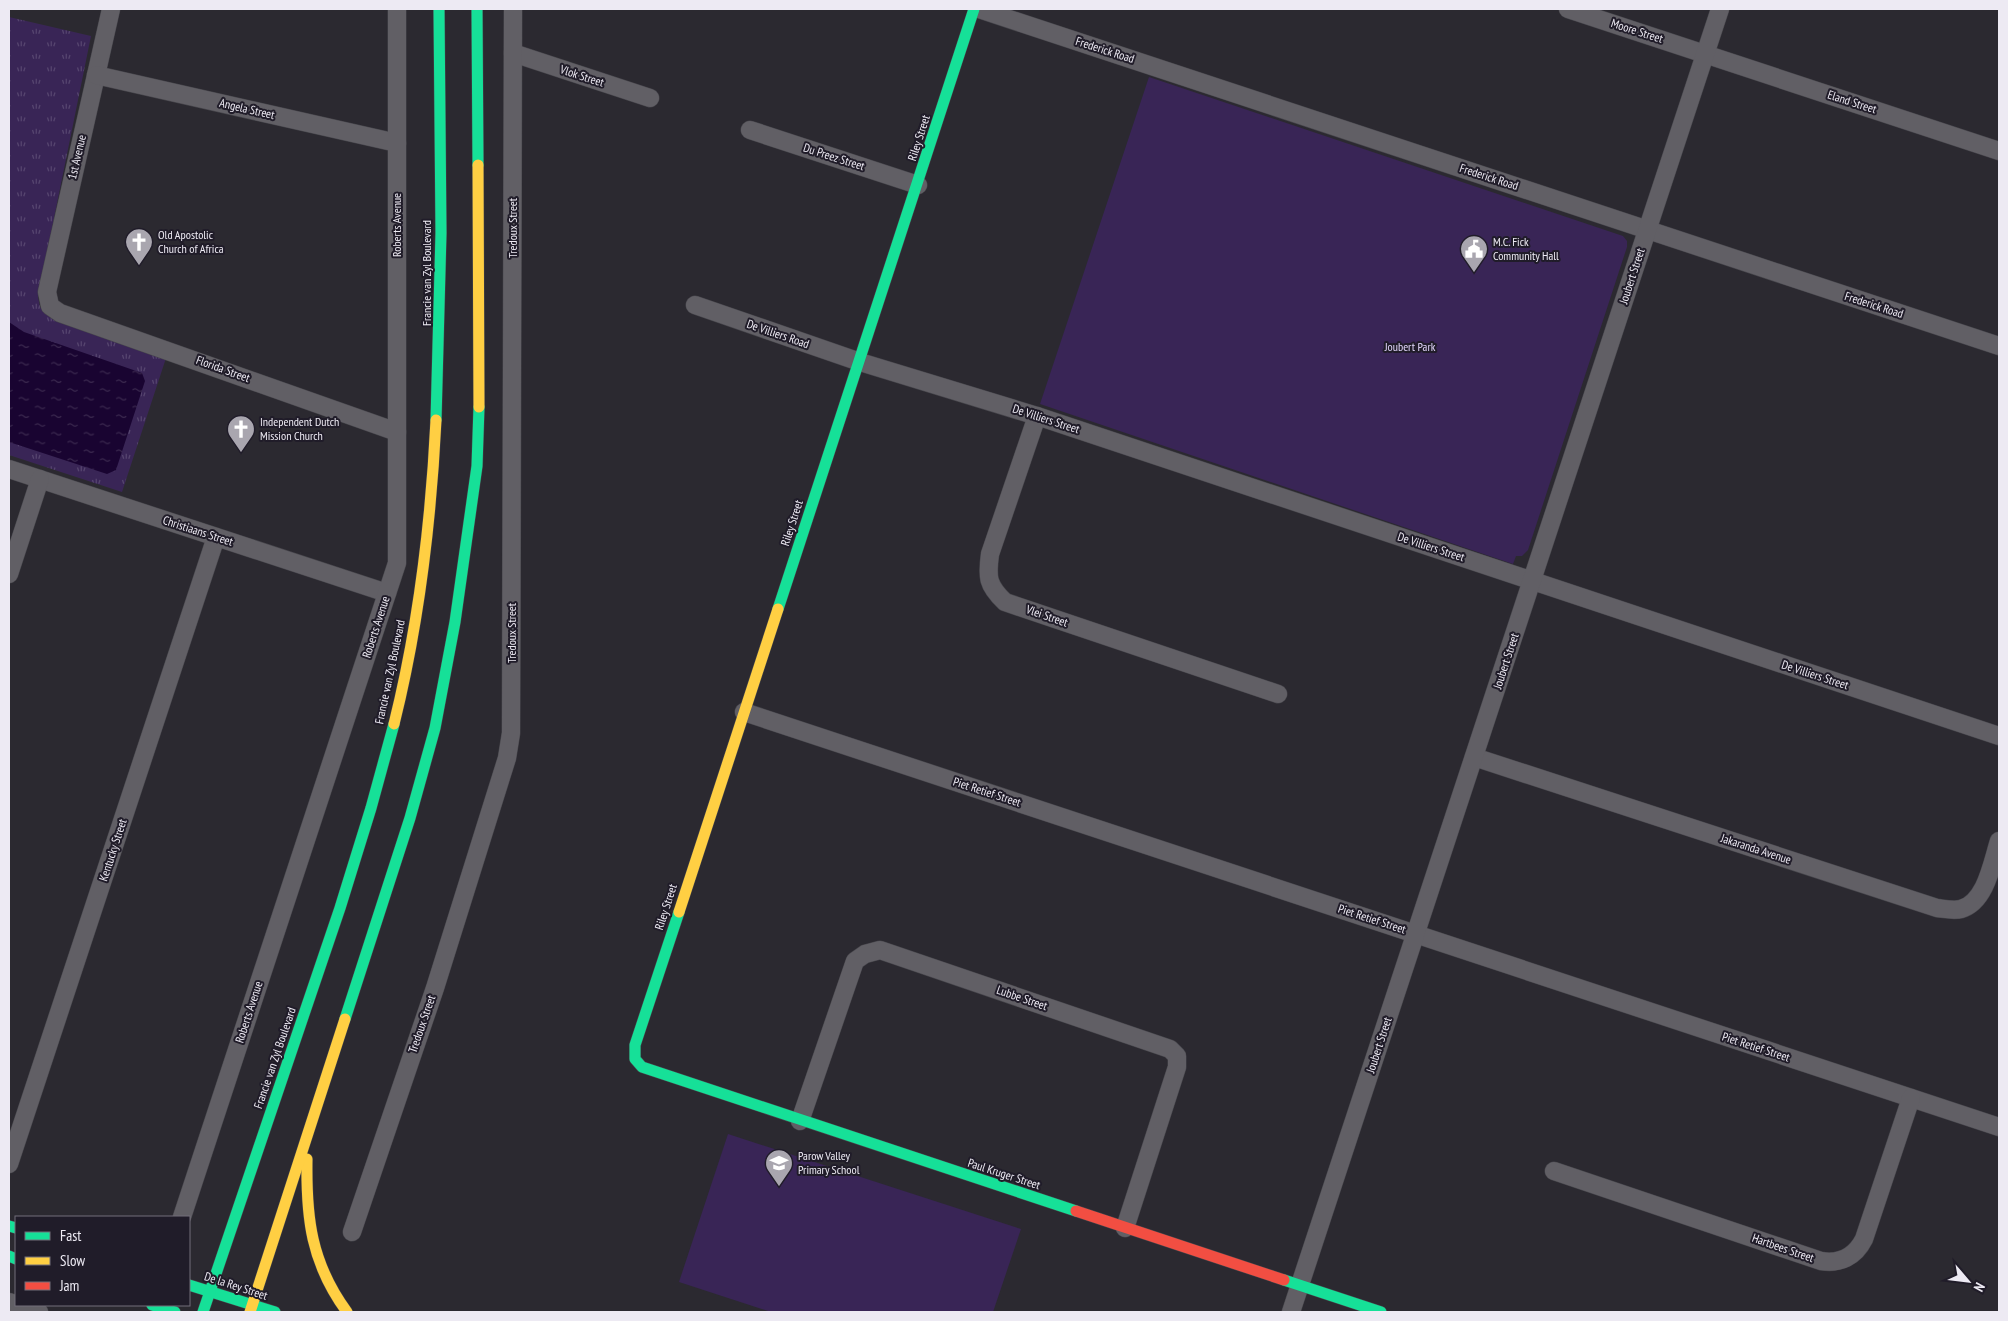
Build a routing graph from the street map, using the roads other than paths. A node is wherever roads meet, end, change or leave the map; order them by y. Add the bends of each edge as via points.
1 (111, 9) edge
2 (397, 9) edge
3 (439, 9) edge
4 (477, 9) edge
5 (513, 9) edge
6 (974, 9) edge
7 (979, 9) edge
8 (1568, 9) edge
9 (1720, 9) edge
10 (513, 53) junction
11 (1705, 54) junction
12 (96, 75) junction
13 (650, 98) dead end
14 (750, 130) dead end
15 (397, 143) junction
16 (1999, 151) edge
17 (918, 185) junction
18 (1648, 230) junction
19 (695, 305) dead end
20 (50, 306) joint
21 (1999, 346) edge
22 (860, 362) junction
23 (1037, 416) junction
24 (397, 432) junction
25 (9, 469) edge
26 (40, 479) junction
27 (216, 537) junction
28 (9, 574) edge
29 (1532, 580) junction
30 (387, 594) junction
31 (1278, 694) dead end
32 (744, 712) junction
33 (1999, 736) edge
34 (1474, 758) junction
35 (1999, 841) edge
36 (1416, 934) junction
37 (635, 1045) joint
38 (1911, 1098) junction
39 (311, 1117) junction
40 (800, 1121) junction
41 (1999, 1127) edge
42 (9, 1164) edge
43 (1554, 1171) dead end
44 (182, 1216) edge
45 (1125, 1228) junction
46 (352, 1232) dead end
47 (190, 1285) edge
48 (1300, 1285) junction
49 (210, 1292) junction
50 (21, 1306) edge
51 (155, 1306) edge
52 (251, 1309) edge
53 (39, 1312) edge
54 (175, 1312) edge
55 (203, 1312) edge
56 (275, 1312) edge
57 (347, 1312) edge
58 (1291, 1312) edge
59 (1382, 1312) edge

1 - 12 street, 1st Avenue
2 - 15 street, Roberts Avenue
3 - 49 main road, Francie van Zyl Boulevard via 440,343 435,471 418,607 396,712 362,844
4 - 39 main road via 480,356 477,466 455,622 435,728 410,818
5 - 10 street, Tredoux Street
6 - 17 main road, Riley Street
7 - 18 street, Frederick Road
8 - 11 street, Moore Street
9 - 11 street, Joubert Street
10 - 13 street, Vlok Street
10 - 46 street, Tredoux Street via 511,732 507,758 435,988
11 - 16 street, Eland Street
11 - 18 street, Joubert Street
12 - 15 street, Angela Street
12 - 20 street, 1st Avenue via 47,292
14 - 17 street, Du Preez Street
15 - 24 street, Roberts Avenue
17 - 22 main road, Riley Street
18 - 21 street, Frederick Road
18 - 29 street, Joubert Street
19 - 22 street, De Villiers Road
20 - 24 street, Florida Street via 60,313
22 - 23 street, De Villiers Street
22 - 32 main road, Riley Street
23 - 29 street, De Villiers Street
23 - 31 street, Vlei Street via 990,554 987,575 994,591 1005,602
24 - 30 street, Roberts Avenue via 397,563
25 - 26 street, Christiaans Street
26 - 27 street, Christiaans Street
26 - 28 street
27 - 30 street, Christiaans Street
27 - 42 street, Kentucky Street
29 - 33 street, De Villiers Street
29 - 34 street, Joubert Street
30 - 44 street, Roberts Avenue
32 - 36 street, Piet Retief Street
32 - 37 main road, Riley Street
34 - 35 street, Jakaranda Avenue via 1937,908 1959,910 1973,904 1984,888
34 - 36 street, Joubert Street
36 - 38 street, Piet Retief Street
36 - 48 street, Joubert Street
37 - 40 main road, Paul Kruger Street via 635,1059 642,1067
38 - 41 street, Piet Retief Street
38 - 43 street, Hartbees Street via 1864,1239 1853,1254 1838,1262 1821,1261
39 - 52 main road
39 - 57 main road via 306,1189 309,1229 315,1256 326,1282
40 - 45 main road, Paul Kruger Street
40 - 45 street, Lubbe Street via 855,961 880,950 1170,1049 1177,1056 1177,1067
45 - 48 main road, Paul Kruger Street
47 - 49 main road, De la Rey Street
48 - 58 street, Joubert Street
48 - 59 main road, Paul Kruger Street
49 - 52 main road, De la Rey Street
49 - 55 main road, Francie van Zyl Boulevard
50 - 53 street
51 - 54 main road
52 - 56 main road, De la Rey Street

